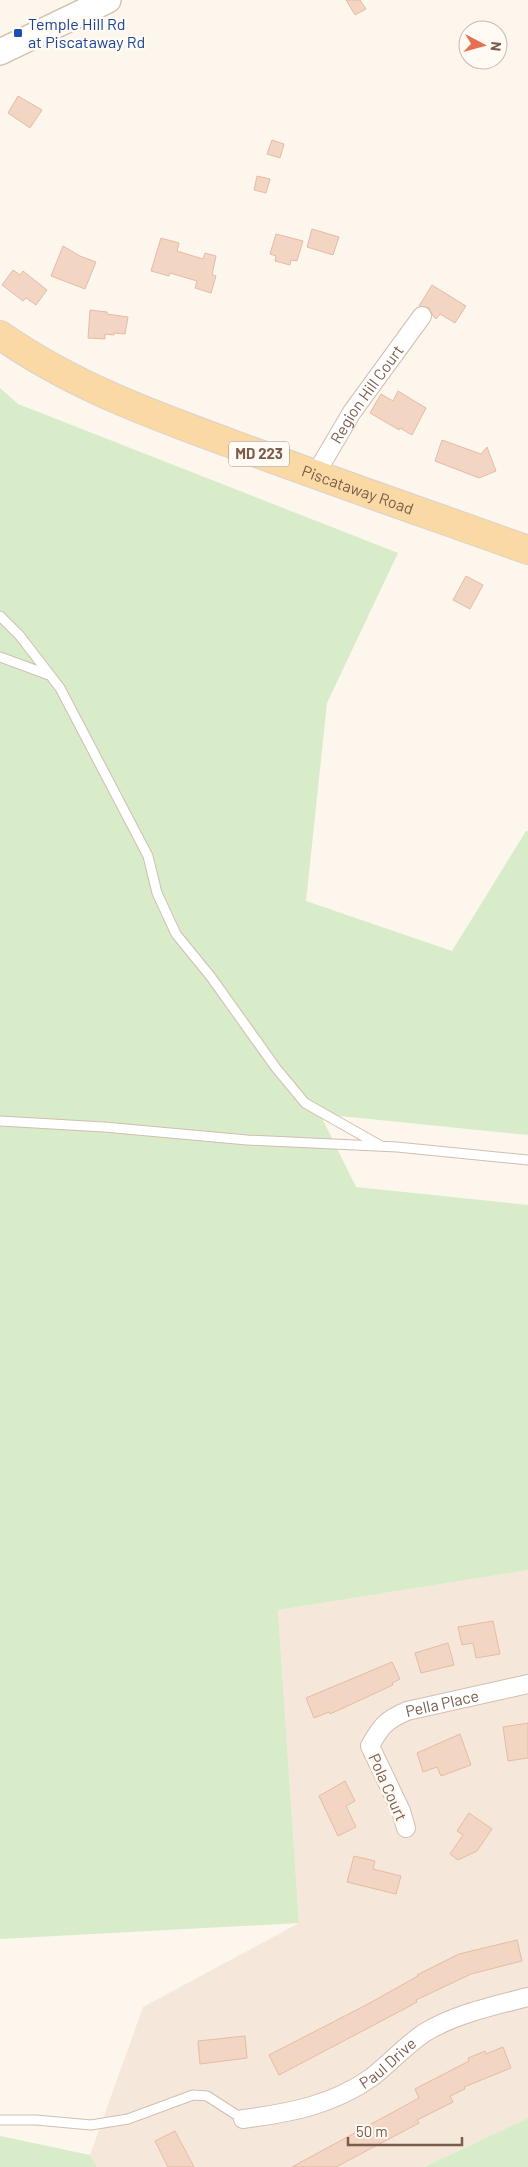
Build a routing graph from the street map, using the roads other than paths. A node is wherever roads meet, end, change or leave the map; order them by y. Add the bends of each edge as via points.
1 (108, 0) edge
2 (0, 52) edge
3 (422, 316) dead end
4 (0, 335) edge
5 (315, 475) junction
6 (528, 550) edge
7 (0, 616) edge
8 (0, 657) edge
9 (49, 675) junction
10 (0, 1121) edge
11 (381, 1146) junction
12 (528, 1160) edge
13 (528, 1684) edge
14 (370, 1746) joint
15 (406, 1828) dead end
16 (528, 1997) edge
17 (243, 2119) joint
18 (0, 2120) edge

1 - 2 main road
3 - 5 street, Region Hill Court via 347,419
4 - 5 main road, Piscataway Road / MD 223 via 104,395
5 - 6 main road, Piscataway Road / MD 223
7 - 9 lane via 20,636
8 - 9 lane
9 - 11 lane via 60,688 148,856 157,893 176,934 305,1103
10 - 11 lane via 247,1140
11 - 12 lane
13 - 14 street, Pella Place via 407,1711 385,1723
14 - 15 street, Pola Court
16 - 17 street, Paul Drive via 447,2021 424,2033 354,2090 331,2100 287,2113
17 - 18 lane via 208,2096 193,2095 128,2119 91,2126

